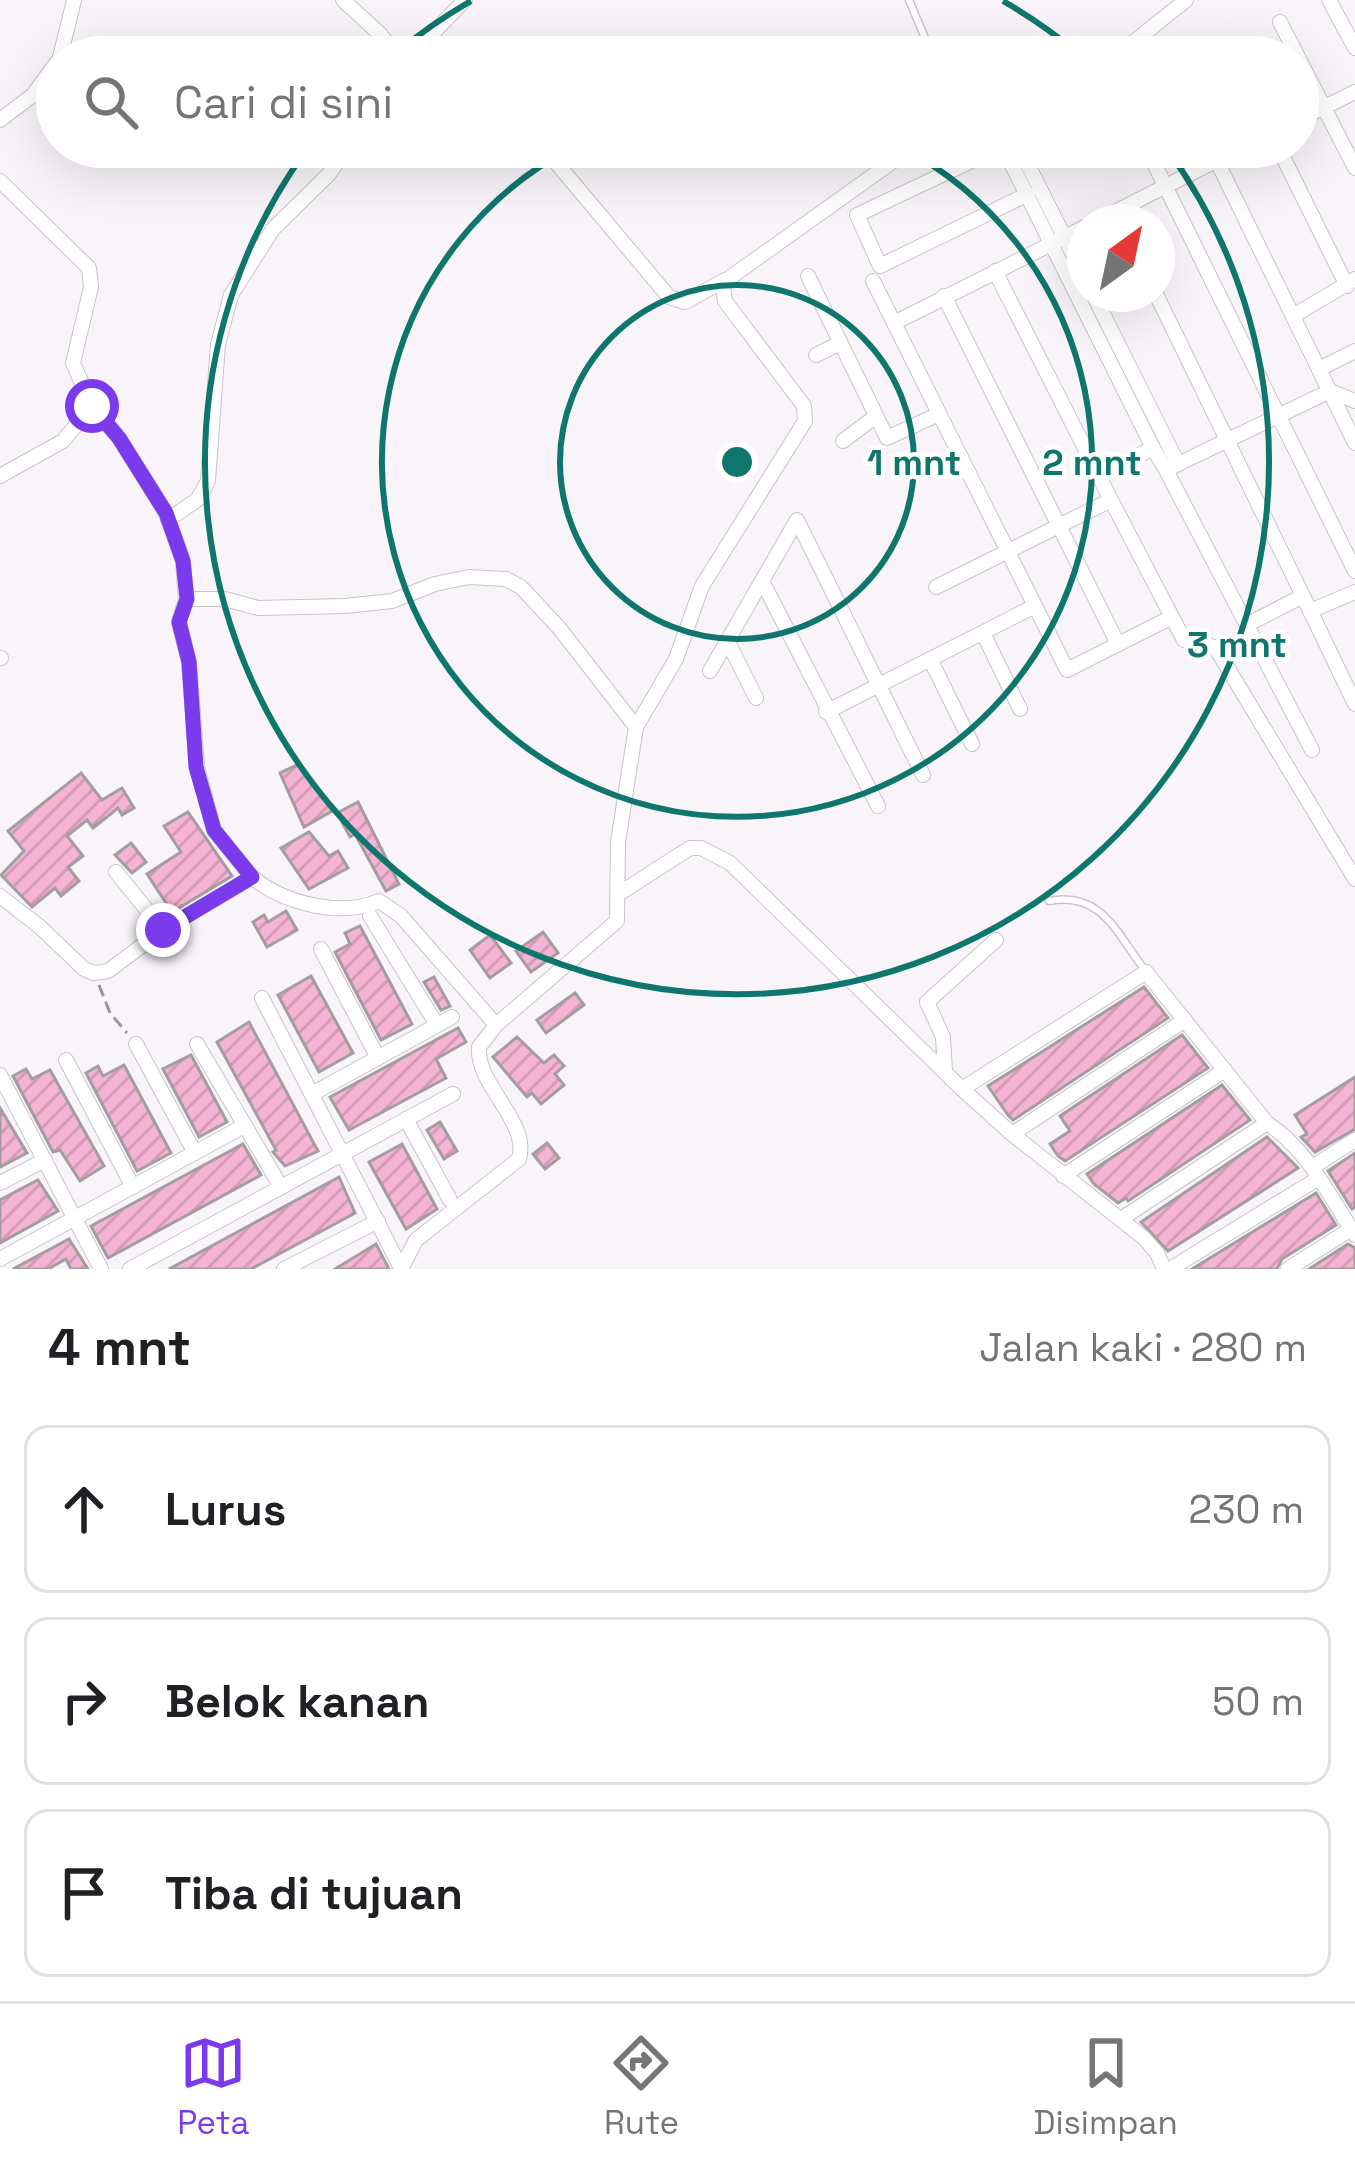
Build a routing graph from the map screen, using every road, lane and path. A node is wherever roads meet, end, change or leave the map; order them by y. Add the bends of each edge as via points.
1 (74, 0) edge
2 (343, 0) edge
3 (465, 0) edge
4 (909, 0) edge
5 (1186, 0) edge
6 (1329, 0) edge
7 (1280, 22) dead end
8 (64, 36) edge
9 (382, 36) edge
10 (430, 36) edge
11 (924, 36) edge
12 (1141, 36) edge
13 (1287, 36) edge
14 (1355, 48) edge
15 (36, 91) edge
16 (1355, 92) edge
17 (1319, 98) edge
18 (1324, 108) junction
19 (1319, 110) edge
20 (0, 120) edge
21 (333, 168) edge
22 (561, 168) edge
23 (884, 168) edge
24 (957, 168) edge
25 (1014, 168) edge
26 (1028, 168) edge
27 (1158, 168) edge
28 (1192, 168) edge
29 (1221, 168) edge
30 (1289, 168) edge
31 (1355, 168) edge
32 (0, 181) edge
33 (1166, 185) junction
34 (1028, 194) junction
35 (1138, 204) edge
36 (1067, 236) edge
37 (1058, 240) junction
38 (1067, 253) edge
39 (995, 271) junction
40 (808, 276) dead end
41 (728, 279) junction
42 (873, 281) dead end
43 (1351, 283) edge
44 (944, 296) junction
45 (1101, 312) edge
46 (1165, 312) edge
47 (1293, 316) junction
48 (894, 323) junction
49 (840, 343) junction
50 (1355, 351) edge
51 (816, 355) dead end
52 (1319, 369) junction
53 (1330, 392) junction
54 (1355, 401) edge
55 (92, 406) junction
56 (939, 414) junction
57 (876, 416) junction
58 (1280, 416) junction
59 (843, 441) dead end
60 (1227, 442) junction
61 (1355, 443) edge
62 (1153, 448) junction
63 (1172, 467) junction
64 (0, 476) edge
65 (1100, 476) junction
66 (1111, 500) junction
67 (168, 520) junction
68 (1061, 525) junction
69 (1007, 552) junction
70 (1355, 571) edge
71 (762, 581) junction
72 (936, 586) dead end
73 (1355, 592) edge
74 (187, 599) junction
75 (1307, 603) junction
76 (1033, 607) junction
77 (1172, 617) junction
78 (1248, 624) junction
79 (983, 633) junction
80 (728, 642) junction
81 (1118, 644) junction
82 (930, 659) junction
83 (710, 671) dead end
84 (879, 685) junction
85 (756, 698) dead end
86 (1355, 704) edge
87 (1020, 709) dead end
88 (826, 712) junction
89 (636, 727) junction
90 (972, 744) dead end
91 (1312, 750) dead end
92 (922, 775) dead end
93 (878, 806) dead end
94 (116, 872) dead end
95 (252, 877) junction
96 (1355, 879) edge
97 (620, 892) junction
98 (0, 897) edge
99 (1049, 901) dead end
100 (370, 916) dead end
101 (163, 930) junction
102 (996, 940) dead end
103 (321, 950) dead end
104 (1146, 972) junction
105 (94, 973) junction
106 (262, 998) dead end
107 (452, 1017) dead end
108 (1185, 1020) junction
109 (436, 1025) junction
110 (496, 1025) junction
111 (136, 1044) joint
112 (197, 1044) dead end
113 (378, 1058) junction
114 (66, 1060) dead end
115 (1225, 1070) junction
116 (945, 1072) junction
117 (2, 1086) edge
118 (962, 1090) junction
119 (312, 1094) junction
120 (453, 1094) dead end
121 (406, 1119) junction
122 (1267, 1123) junction
123 (242, 1126) junction
124 (1012, 1134) junction
125 (1355, 1140) edge
126 (195, 1153) junction
127 (343, 1154) junction
128 (44, 1160) junction
129 (1316, 1172) junction
130 (1063, 1176) junction
131 (0, 1183) edge
132 (133, 1186) junction
133 (281, 1187) junction
134 (450, 1200) dead end
135 (75, 1218) junction
136 (1121, 1219) junction
137 (378, 1221) junction
138 (1352, 1225) edge
139 (0, 1259) edge
140 (139, 1267) edge
141 (401, 1268) edge
142 (101, 1269) edge
143 (284, 1269) edge
144 (1167, 1269) edge
145 (1288, 1269) edge

1 - 8 street
2 - 9 street
3 - 10 street
4 - 11 lane
5 - 12 street
6 - 14 street
7 - 13 street
15 - 20 street
16 - 18 street
17 - 18 street
18 - 19 street
18 - 31 street
21 - 67 street via 273,229 231,295 218,344 208,481
22 - 41 street via 669,297 685,302
23 - 41 street
24 - 34 street via 857,215 880,266
25 - 34 street
26 - 37 street
27 - 33 street
28 - 33 street
29 - 47 street
30 - 43 street
32 - 55 street via 89,268 92,287 73,363
33 - 35 street
33 - 58 street
34 - 37 street
36 - 37 street
37 - 38 street
37 - 39 street
37 - 62 street
39 - 44 street
39 - 65 street
40 - 49 street
41 - 89 street via 725,302 804,406 805,421 702,586 676,659
42 - 48 street
43 - 47 street
44 - 48 street
44 - 68 street
45 - 63 street
46 - 60 street
47 - 52 street
48 - 56 street
49 - 51 street
49 - 57 street
50 - 52 street
52 - 53 street
53 - 54 street
53 - 58 street
53 - 61 street
55 - 64 street via 63,441
55 - 67 street
56 - 57 street via 887,438
56 - 69 street
57 - 59 street
58 - 60 street
58 - 70 street
60 - 63 street
60 - 75 street
62 - 63 street
62 - 65 street
63 - 78 street
65 - 66 street
66 - 68 street
66 - 77 street
67 - 74 street
68 - 69 street
68 - 81 street
69 - 72 street
69 - 76 street
71 - 80 street
71 - 84 street via 797,520
71 - 88 street
73 - 75 street
74 - 89 street via 346,606 469,577 506,578 545,612
74 - 95 street via 179,622 196,767 214,830
75 - 78 street
75 - 86 street
76 - 79 street
76 - 81 street via 1067,670
77 - 81 street
77 - 96 street via 1184,640 1215,646
78 - 91 street
79 - 82 street
79 - 87 street
80 - 83 street
80 - 85 street
82 - 84 street
82 - 90 street
84 - 88 street
84 - 92 street
88 - 93 street
89 - 97 street via 618,842
94 - 101 street
95 - 101 street
95 - 110 street via 296,900 391,907
97 - 110 street via 613,926
97 - 116 street via 690,848 715,854
98 - 105 street
99 - 104 lane via 1072,897 1098,909
100 - 109 street
101 - 105 street
102 - 116 street via 927,1002 943,1037
103 - 113 street
104 - 108 street
104 - 118 street
105 - 111 path via 110,1013
106 - 119 street
107 - 109 street
108 - 115 street
108 - 124 street
109 - 113 street
110 - 141 street via 478,1047 479,1064 522,1152 416,1240
111 - 126 street
112 - 123 street
113 - 119 street
114 - 132 street
115 - 122 street
115 - 130 street
116 - 118 street
117 - 128 street
118 - 124 street
119 - 127 street
120 - 121 street
121 - 127 street
121 - 134 street
122 - 129 street
122 - 136 street
123 - 126 street
123 - 133 street
124 - 130 street
125 - 129 street
126 - 132 street
127 - 133 street
127 - 137 street
128 - 131 street
128 - 135 street
129 - 138 street
129 - 144 street
130 - 136 street
132 - 135 street
133 - 140 street
135 - 139 street
135 - 142 street
136 - 144 street
137 - 141 street
137 - 143 street
138 - 145 street

